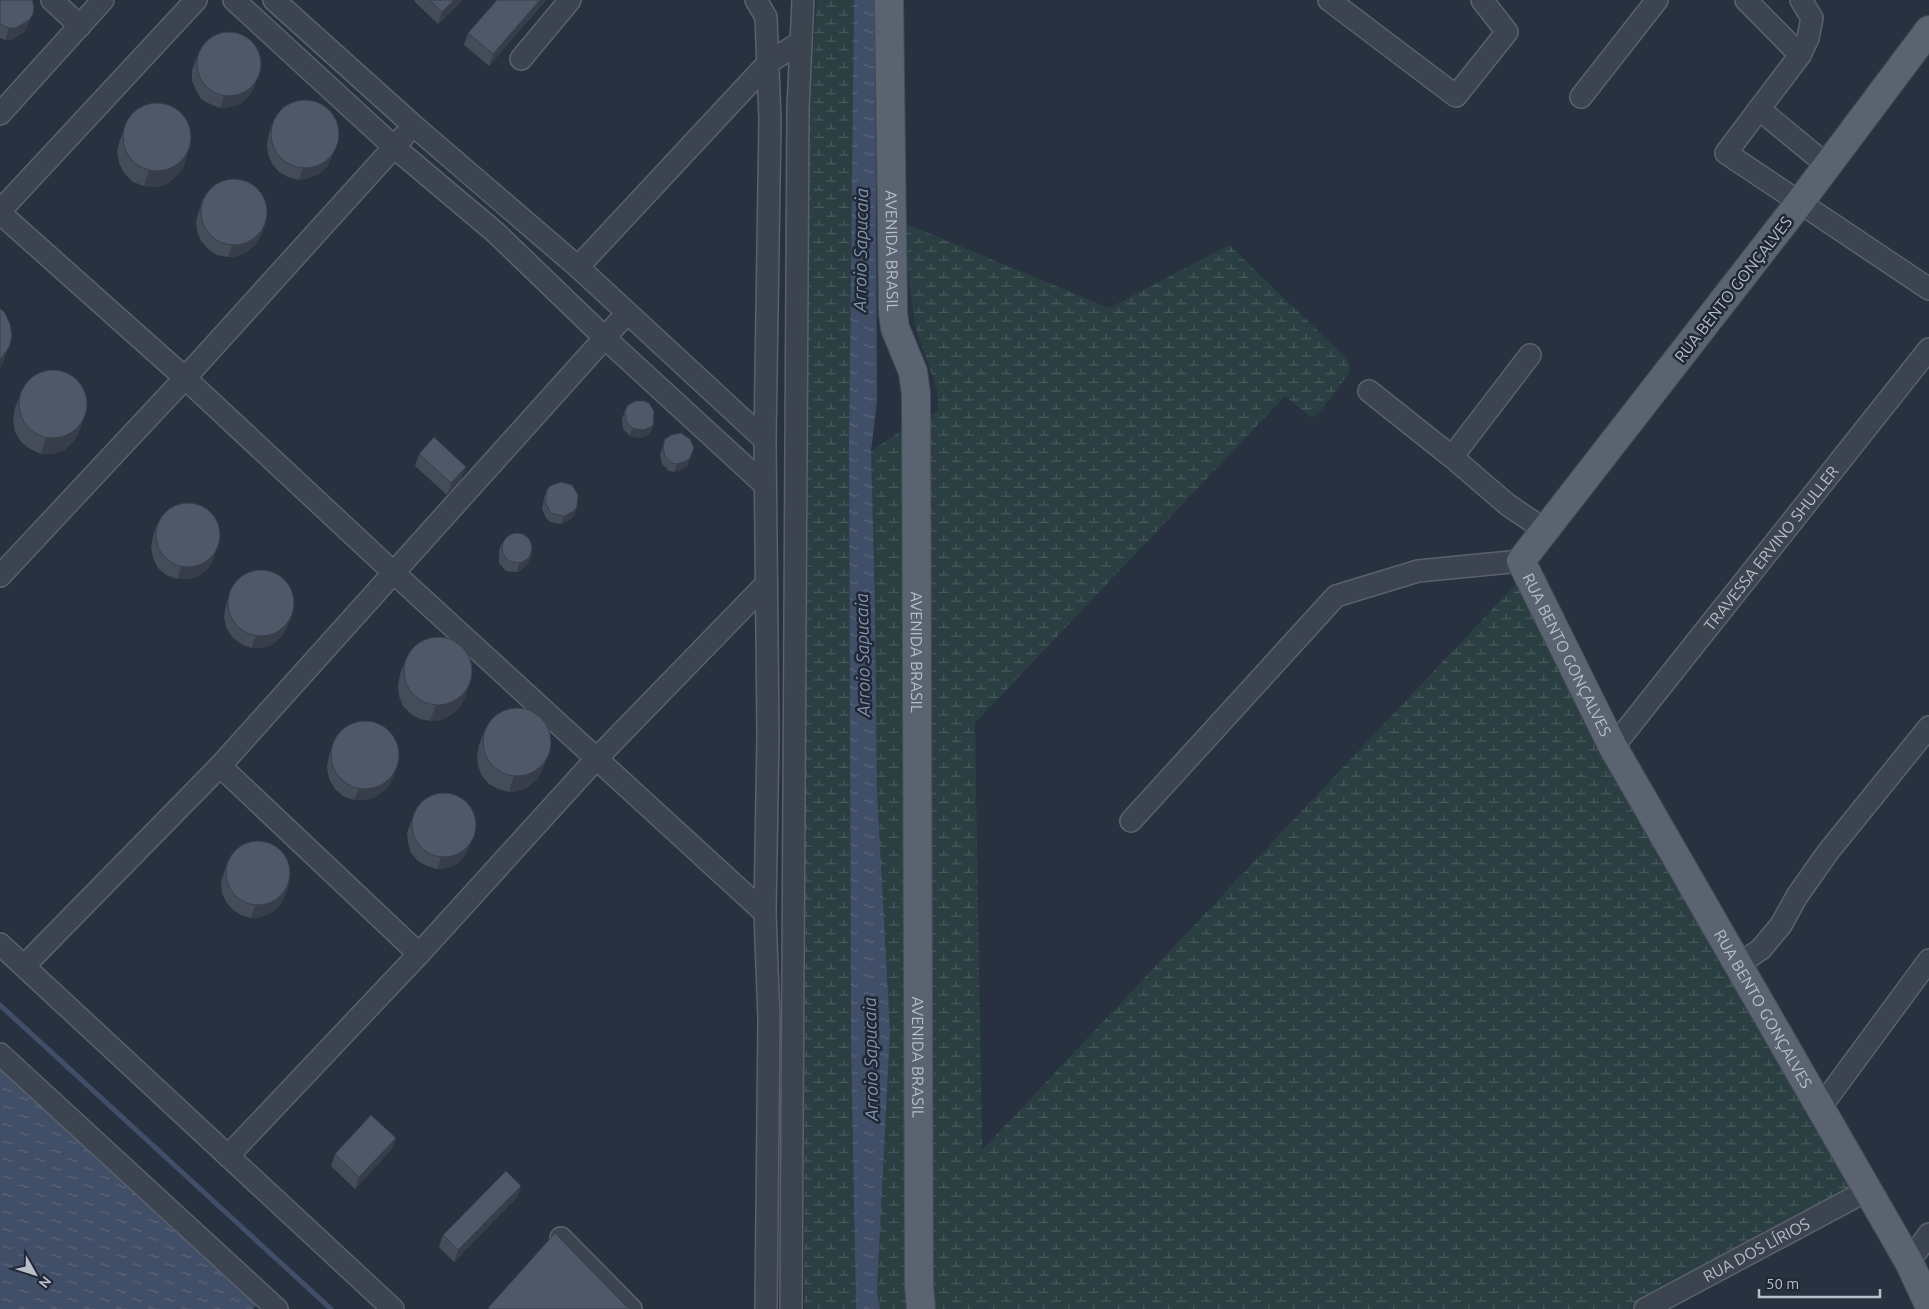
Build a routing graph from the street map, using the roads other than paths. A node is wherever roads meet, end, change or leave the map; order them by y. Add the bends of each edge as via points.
1 (52, 0) edge
2 (103, 0) edge
3 (196, 0) edge
4 (234, 0) edge
5 (274, 0) edge
6 (570, 0) edge
7 (804, 0) edge
8 (889, 0) edge
9 (1329, 0) edge
10 (1482, 0) edge
11 (1657, 0) edge
12 (1746, 0) edge
13 (1801, 0) edge
14 (763, 6) edge
15 (80, 26) junction
16 (306, 29) junction
17 (1929, 30) edge
18 (801, 42) junction
19 (288, 49) junction
20 (1800, 56) junction
21 (521, 60) dead end
22 (769, 62) junction
23 (1581, 97) dead end
24 (1759, 109) junction
25 (0, 114) edge
26 (414, 126) junction
27 (394, 147) junction
28 (1828, 166) junction
29 (1800, 202) junction
30 (0, 212) edge
31 (578, 267) junction
32 (1929, 289) edge
33 (627, 313) junction
34 (605, 338) junction
35 (1929, 349) edge
36 (1530, 355) dead end
37 (184, 378) junction
38 (1369, 391) dead end
39 (766, 440) junction
40 (1452, 457) junction
41 (765, 485) junction
42 (1546, 530) junction
43 (1521, 561) junction
44 (394, 573) junction
45 (0, 576) edge
46 (766, 584) junction
47 (1929, 727) edge
48 (1613, 747) junction
49 (597, 758) junction
50 (220, 766) junction
51 (1131, 821) dead end
52 (766, 913) junction
53 (0, 944) edge
54 (419, 954) junction
55 (1929, 960) edge
56 (1738, 965) junction
57 (24, 966) junction
58 (0, 1054) edge
59 (1820, 1108) junction
60 (228, 1156) junction
61 (1868, 1190) junction
62 (1929, 1234) edge
63 (561, 1238) edge
64 (1909, 1262) junction
65 (1929, 1306) edge
66 (277, 1309) edge
67 (393, 1309) edge
68 (632, 1309) edge
69 (766, 1309) edge
70 (792, 1309) edge
71 (921, 1309) edge
72 (1645, 1309) edge

1 - 15 street
2 - 15 street
3 - 30 street
4 - 19 street
5 - 16 street
6 - 21 street
7 - 18 street
8 - 71 main road, AVENIDA BRASIL via 893,313 895,328 913,372 916,394
9 - 10 street via 1456,96 1507,32
11 - 23 street
12 - 20 street
13 - 20 street via 1812,18
14 - 22 street
15 - 25 street
16 - 19 street
16 - 26 street
17 - 28 main road, RUA BENTO GONÇALVES
18 - 22 street
18 - 70 street
19 - 27 street
20 - 24 street
22 - 31 street
22 - 39 street
24 - 28 street
24 - 29 street via 1726,153
26 - 27 street
26 - 31 street
27 - 34 street via 495,232
27 - 37 street
28 - 29 main road, RUA BENTO GONÇALVES
29 - 32 street
29 - 42 main road, RUA BENTO GONÇALVES
30 - 37 street
31 - 33 street
33 - 34 street
33 - 39 street
34 - 41 street
34 - 44 street
35 - 48 street, TRAVESSA ERVINO SHULLER
36 - 40 street
37 - 44 street
37 - 45 street
38 - 40 street
39 - 41 street
40 - 42 street via 1508,505
41 - 46 street
42 - 43 main road, RUA BENTO GONÇALVES
43 - 48 main road, RUA BENTO GONÇALVES
43 - 51 street via 1418,571 1336,596
44 - 49 street
44 - 50 street
46 - 49 street
46 - 52 street
47 - 56 street via 1828,852 1781,925 1760,950
48 - 56 main road, RUA BENTO GONÇALVES
49 - 52 street
49 - 54 street
50 - 54 street
50 - 57 street
52 - 69 street via 769,1019
53 - 57 street
54 - 60 street
55 - 59 street
56 - 59 main road, RUA BENTO GONÇALVES
57 - 60 street
58 - 66 street
59 - 61 main road, RUA BENTO GONÇALVES
60 - 67 street
61 - 64 main road, RUA BENTO GONÇALVES
61 - 72 street, RUA DOS LÍRIOS
62 - 64 street
63 - 68 street
64 - 65 main road, RUA BENTO GONÇALVES

